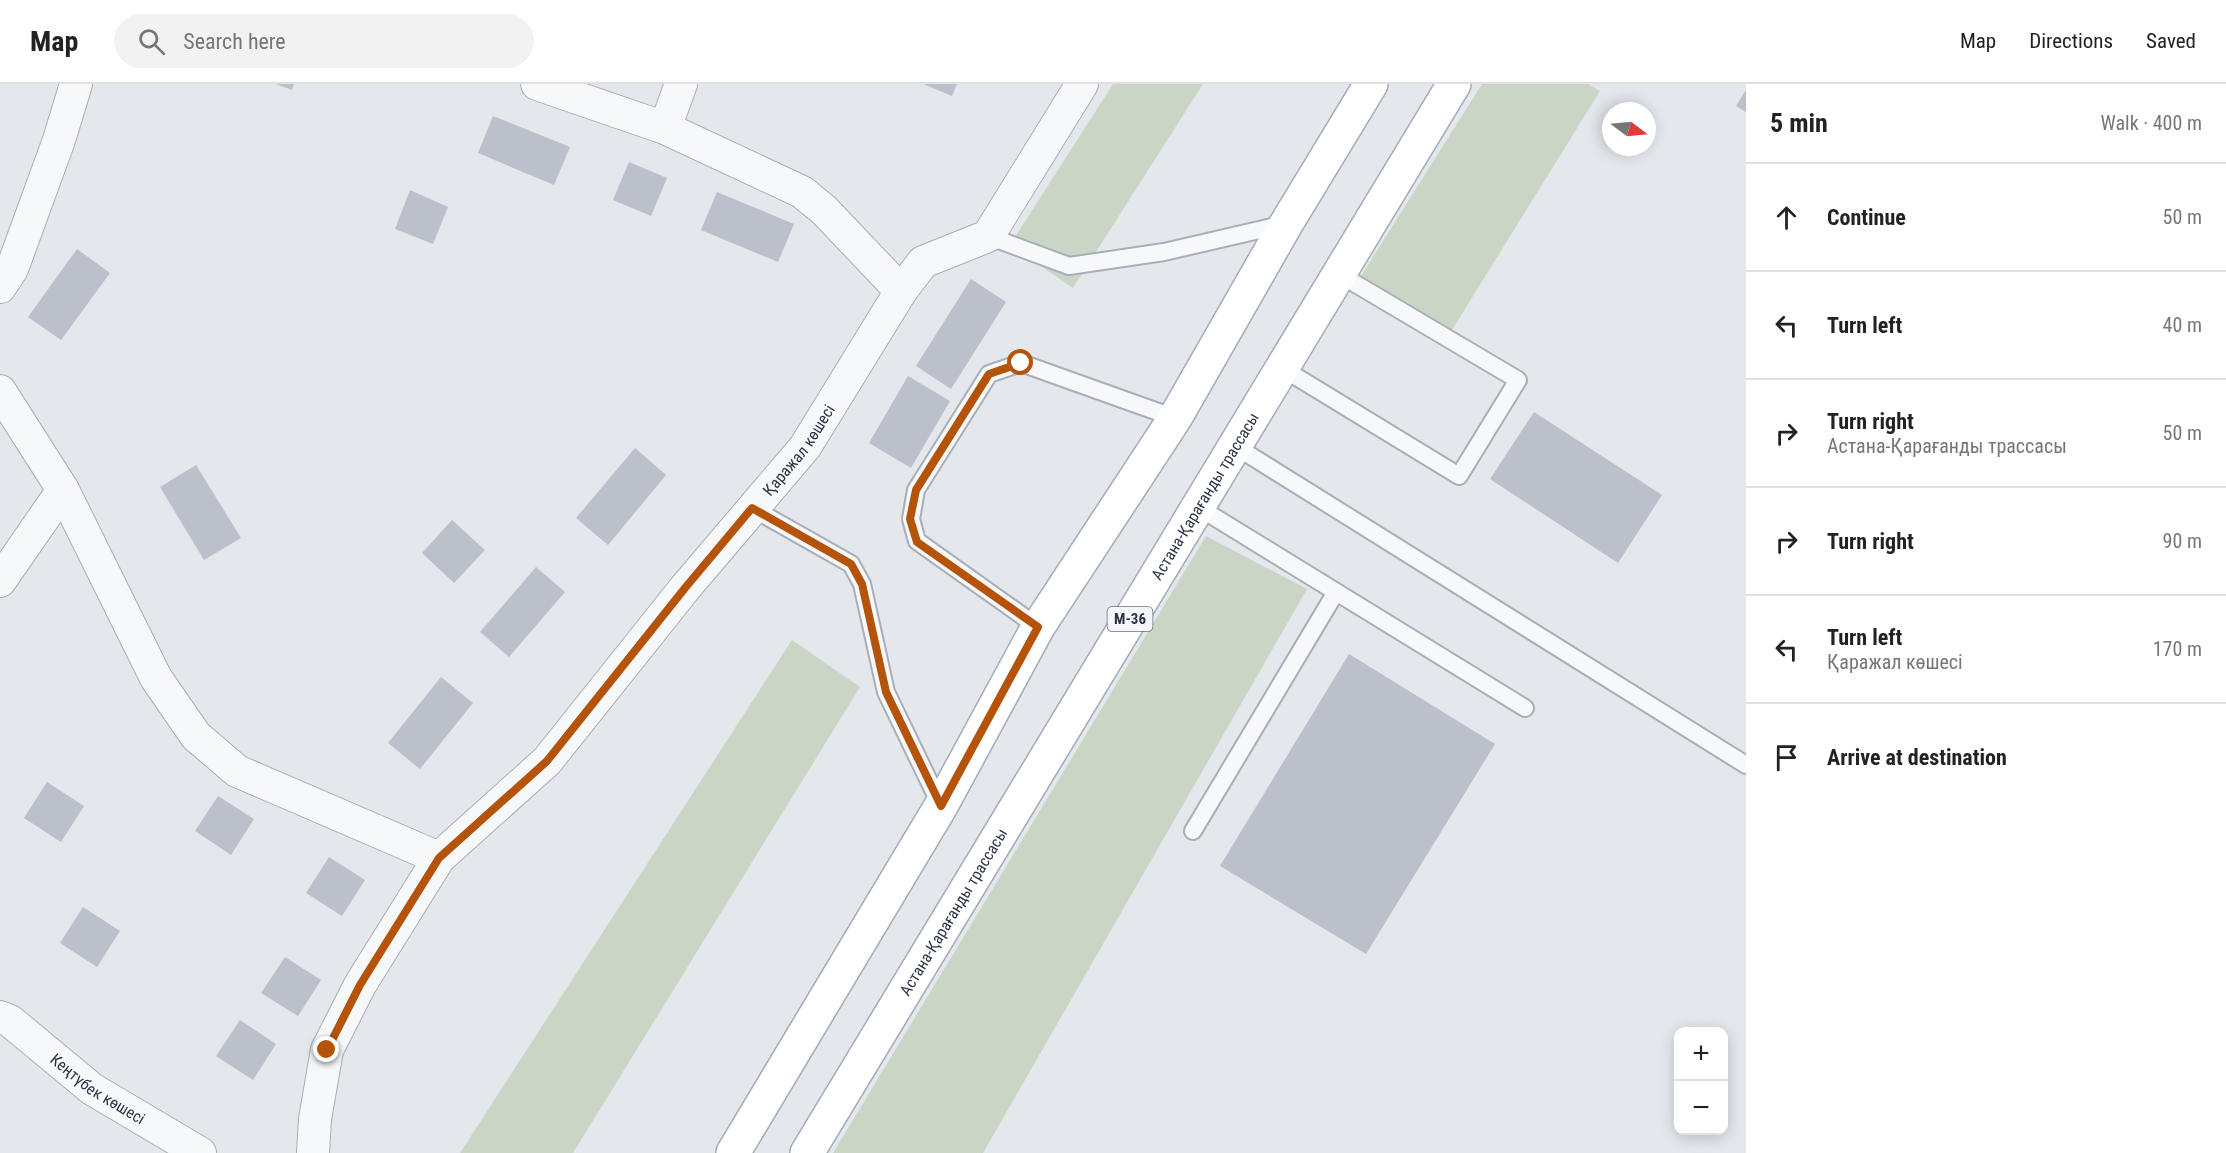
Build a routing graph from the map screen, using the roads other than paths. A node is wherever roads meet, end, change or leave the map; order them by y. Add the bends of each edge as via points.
1 (537, 84) edge
2 (681, 84) edge
3 (1082, 84) edge
4 (1371, 84) edge
5 (1454, 84) edge
6 (70, 86) edge
7 (665, 128) junction
8 (1286, 224) junction
9 (988, 236) junction
10 (1339, 274) junction
11 (0, 287) edge
12 (901, 291) junction
13 (1282, 368) junction
14 (0, 391) edge
15 (1175, 418) junction
16 (1235, 446) junction
17 (63, 490) junction
18 (1198, 507) junction
19 (752, 508) junction
20 (0, 581) edge
21 (1336, 592) junction
22 (1038, 627) junction
23 (1525, 708) dead end
24 (1746, 765) edge
25 (941, 806) junction
26 (1193, 831) dead end
27 (439, 858) junction
28 (0, 1017) edge
29 (200, 1153) edge
30 (313, 1153) edge
31 (733, 1153) edge
32 (807, 1153) edge

1 - 7 street
2 - 7 street
3 - 9 street
4 - 8 main road
5 - 10 main road, Астана-Қарағанды трассасы / M-36
6 - 11 street via 60,140 12,269
7 - 12 street via 802,192
8 - 9 lane via 1164,252 1069,266
8 - 15 main road
9 - 12 street, Қаражал көшесі via 923,262
10 - 13 main road, Астана-Қарағанды трассасы / M-36
10 - 13 lane via 1518,380 1459,476
12 - 19 street, Қаражал көшесі via 805,447
13 - 16 main road, Астана-Қарағанды трассасы / M-36
14 - 17 street
15 - 22 main road
15 - 22 lane via 1021,363 989,374 916,490 910,519 917,542
16 - 18 main road, Астана-Қарағанды трассасы / M-36
16 - 24 lane
17 - 20 street
17 - 27 street via 156,678 196,736 237,771
18 - 21 lane
18 - 32 main road, Астана-Қарағанды трассасы / M-36
19 - 25 lane via 851,564 862,584 886,692
19 - 27 street, Қаражал көшесі via 547,761
21 - 23 lane
21 - 26 lane
22 - 25 main road
25 - 31 main road
27 - 30 street, Қаражал көшесі via 360,985 327,1050
28 - 29 street, Кеңтүбек көшесі via 10,1021 92,1089

